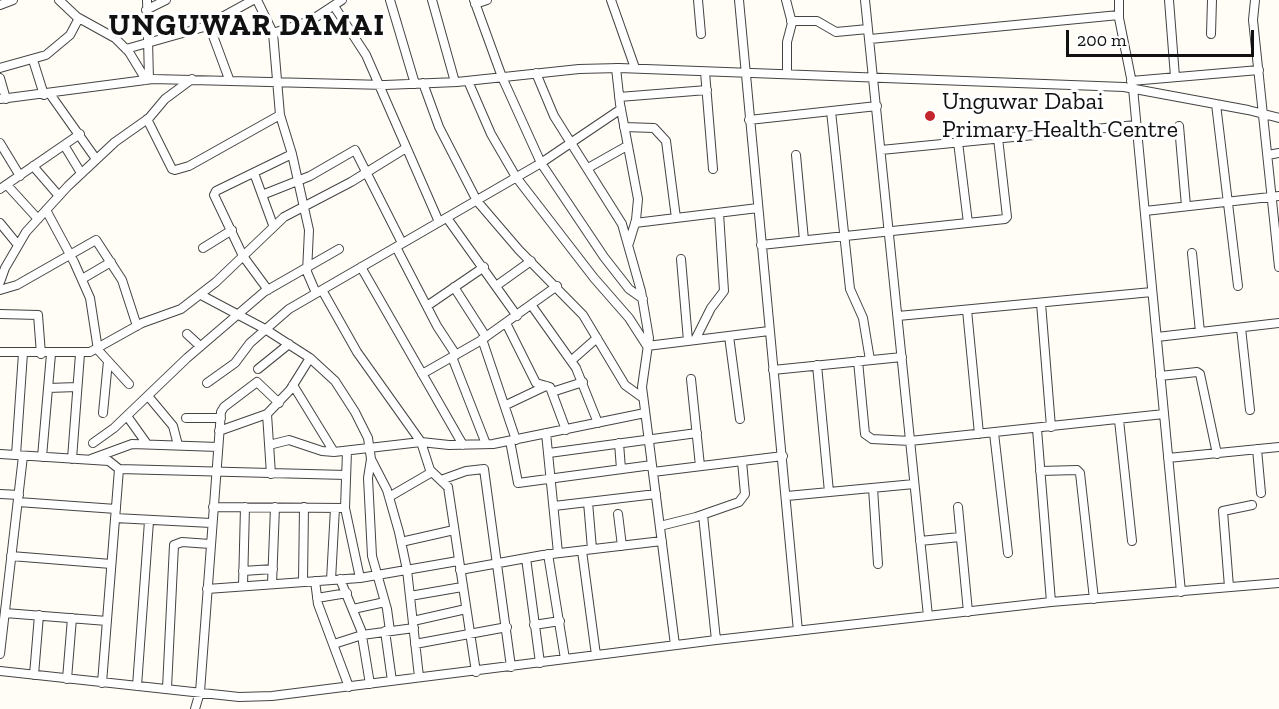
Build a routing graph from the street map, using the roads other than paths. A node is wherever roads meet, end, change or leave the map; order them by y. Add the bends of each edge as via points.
1 (13, 0) edge
2 (147, 0) edge
3 (166, 0) edge
4 (255, 0) edge
5 (342, 0) edge
6 (390, 0) edge
7 (432, 0) edge
8 (487, 0) edge
9 (611, 0) edge
10 (698, 0) edge
11 (739, 0) edge
12 (786, 0) edge
13 (865, 0) edge
14 (1119, 0) edge
15 (1169, 0) edge
16 (1212, 0) edge
17 (1254, 0) edge
18 (65, 2) edge
19 (474, 2) edge
20 (0, 5) edge
21 (334, 6) junction
22 (146, 10) junction
23 (1119, 15) junction
24 (79, 18) junction
25 (791, 21) junction
26 (209, 25) junction
27 (868, 28) junction
28 (273, 33) junction
29 (701, 34) dead end
30 (1211, 34) dead end
31 (870, 39) junction
32 (147, 45) junction
33 (126, 49) junction
34 (33, 60) junction
35 (0, 68) edge
36 (616, 68) junction
37 (635, 68) junction
38 (1259, 70) junction
39 (705, 72) junction
40 (536, 73) junction
41 (745, 73) junction
42 (787, 74) junction
43 (874, 76) junction
44 (502, 77) junction
45 (1175, 77) junction
46 (0, 78) edge
47 (147, 79) junction
48 (192, 79) junction
49 (229, 79) junction
50 (276, 80) junction
51 (468, 81) junction
52 (454, 82) junction
53 (419, 84) junction
54 (1132, 84) junction
55 (378, 85) junction
56 (707, 90) junction
57 (47, 94) junction
58 (619, 97) junction
59 (3, 99) edge
60 (1216, 104) junction
61 (877, 106) junction
62 (621, 109) junction
63 (831, 111) junction
64 (1264, 114) junction
65 (280, 115) junction
66 (1279, 118) edge
67 (147, 120) junction
68 (749, 120) junction
69 (1136, 125) junction
70 (1179, 126) dead end
71 (624, 127) junction
72 (80, 134) junction
73 (998, 138) junction
74 (569, 142) junction
75 (958, 142) junction
76 (0, 143) edge
77 (64, 145) junction
78 (627, 146) junction
79 (406, 148) junction
80 (881, 150) junction
81 (1279, 153) edge
82 (292, 154) junction
83 (795, 155) dead end
84 (1268, 156) junction
85 (96, 159) junction
86 (541, 163) junction
87 (33, 166) junction
88 (588, 168) junction
89 (713, 169) dead end
90 (254, 172) junction
91 (81, 173) junction
92 (366, 173) junction
93 (20, 176) junction
94 (516, 177) junction
95 (298, 181) junction
96 (3, 187) edge
97 (262, 195) junction
98 (58, 196) junction
99 (1275, 197) edge
100 (477, 201) junction
101 (1228, 202) junction
102 (1186, 206) junction
103 (303, 207) junction
104 (758, 208) junction
105 (46, 210) junction
106 (1145, 211) junction
107 (719, 213) junction
108 (676, 218) junction
109 (38, 219) junction
110 (443, 220) junction
111 (0, 223) edge
112 (635, 223) junction
113 (968, 223) junction
114 (273, 225) junction
115 (232, 230) junction
116 (889, 231) junction
117 (842, 236) junction
118 (804, 240) junction
119 (628, 244) junction
120 (18, 245) junction
121 (399, 245) junction
122 (762, 245) junction
123 (203, 248) dead end
124 (339, 249) dead end
125 (1192, 253) dead end
126 (70, 254) junction
127 (243, 256) junction
128 (681, 259) dead end
129 (531, 261) junction
130 (111, 262) junction
131 (306, 266) junction
132 (361, 267) junction
133 (484, 267) junction
134 (1279, 267) edge
135 (1, 276) edge
136 (82, 279) junction
137 (496, 286) junction
138 (557, 286) junction
139 (1238, 286) dead end
140 (454, 287) junction
141 (0, 290) edge
142 (268, 290) junction
143 (319, 292) junction
144 (1152, 292) junction
145 (201, 294) junction
146 (643, 299) junction
147 (1041, 303) junction
148 (427, 306) junction
149 (532, 306) junction
150 (967, 310) junction
151 (0, 314) edge
152 (239, 315) junction
153 (517, 316) junction
154 (898, 316) junction
155 (506, 323) junction
156 (1279, 323) edge
157 (137, 326) junction
158 (1241, 328) junction
159 (265, 329) junction
160 (769, 331) junction
161 (1200, 332) junction
162 (187, 334) dead end
163 (729, 336) junction
164 (484, 338) junction
165 (597, 338) junction
166 (1157, 338) junction
167 (692, 340) junction
168 (289, 344) junction
169 (200, 346) junction
170 (647, 346) junction
171 (98, 350) junction
172 (0, 352) edge
173 (23, 353) junction
174 (46, 354) junction
175 (80, 354) junction
176 (454, 356) junction
177 (902, 357) junction
178 (310, 358) junction
179 (572, 360) junction
180 (870, 360) junction
181 (108, 361) junction
182 (858, 361) junction
183 (817, 365) junction
184 (258, 369) dead end
185 (773, 370) junction
186 (422, 375) junction
187 (1161, 376) junction
188 (691, 379) dead end
189 (583, 382) junction
190 (207, 383) dead end
191 (129, 384) dead end
192 (293, 385) junction
193 (77, 387) junction
194 (48, 388) junction
195 (550, 388) junction
196 (148, 396) junction
197 (643, 398) junction
198 (279, 403) junction
199 (506, 405) junction
200 (1250, 410) dead end
201 (103, 413) dead end
202 (645, 413) junction
203 (267, 414) junction
204 (1164, 414) junction
205 (127, 416) junction
206 (221, 417) junction
207 (186, 418) dead end
208 (740, 419) dead end
209 (1119, 420) junction
210 (598, 423) junction
211 (1051, 427) junction
212 (566, 429) junction
213 (1037, 429) junction
214 (219, 431) junction
215 (546, 433) junction
216 (697, 433) junction
217 (994, 433) junction
218 (979, 434) junction
219 (105, 435) junction
220 (648, 438) junction
221 (513, 440) junction
222 (910, 441) junction
223 (421, 442) junction
224 (619, 442) junction
225 (93, 443) dead end
226 (147, 444) junction
227 (486, 444) junction
228 (178, 445) junction
229 (269, 445) junction
230 (463, 445) junction
231 (218, 447) junction
232 (370, 447) junction
233 (1279, 447) edge
234 (113, 449) junction
235 (1257, 449) junction
236 (347, 451) junction
237 (334, 452) junction
238 (549, 453) junction
239 (0, 454) edge
240 (1216, 454) junction
241 (20, 455) junction
242 (783, 456) junction
243 (42, 457) junction
244 (1168, 458) junction
245 (72, 459) junction
246 (371, 459) junction
247 (88, 460) junction
248 (742, 461) junction
249 (700, 466) junction
250 (652, 468) junction
251 (119, 469) junction
252 (621, 469) junction
253 (1040, 471) junction
254 (432, 472) junction
255 (216, 473) junction
256 (270, 474) junction
257 (346, 475) junction
258 (552, 477) junction
259 (441, 480) junction
260 (914, 484) junction
261 (873, 488) junction
262 (829, 492) junction
263 (1261, 493) dead end
264 (0, 494) edge
265 (656, 494) junction
266 (787, 496) junction
267 (389, 497) junction
268 (18, 499) junction
269 (588, 501) junction
270 (1252, 505) dead end
271 (554, 506) junction
272 (213, 507) junction
273 (245, 507) junction
274 (275, 507) junction
275 (304, 507) junction
276 (958, 507) dead end
277 (335, 508) junction
278 (345, 508) junction
279 (115, 513) junction
280 (618, 514) dead end
281 (703, 515) junction
282 (149, 521) junction
283 (211, 523) junction
284 (660, 526) junction
285 (454, 530) junction
286 (960, 537) junction
287 (920, 541) junction
288 (401, 542) junction
289 (662, 542) junction
290 (1132, 542) dead end
291 (210, 544) junction
292 (622, 546) junction
293 (592, 549) junction
294 (582, 550) junction
295 (1008, 553) dead end
296 (553, 554) junction
297 (526, 558) junction
298 (11, 559) junction
299 (0, 561) edge
300 (496, 563) junction
301 (111, 564) junction
302 (878, 564) dead end
303 (459, 565) junction
304 (273, 569) junction
305 (407, 570) junction
306 (243, 571) junction
307 (377, 575) junction
308 (360, 578) junction
309 (336, 580) junction
310 (303, 581) junction
311 (315, 581) junction
312 (1279, 583) edge
313 (272, 584) junction
314 (243, 586) junction
315 (462, 587) junction
316 (1229, 587) junction
317 (207, 589) junction
318 (1181, 592) junction
319 (347, 593) junction
320 (410, 596) junction
321 (317, 598) junction
322 (1094, 599) junction
323 (385, 602) junction
324 (1051, 602) junction
325 (354, 609) junction
326 (466, 609) junction
327 (968, 612) junction
328 (5, 613) junction
329 (39, 615) junction
330 (928, 616) junction
331 (72, 618) junction
332 (107, 621) junction
333 (560, 621) junction
334 (413, 625) junction
335 (534, 625) junction
336 (507, 627) junction
337 (387, 631) junction
338 (798, 631) junction
339 (470, 634) junction
340 (362, 635) junction
341 (716, 640) junction
342 (334, 644) junction
343 (415, 644) junction
344 (675, 645) junction
345 (0, 654) edge
346 (596, 655) junction
347 (565, 659) junction
348 (540, 663) junction
349 (511, 667) junction
350 (0, 671) edge
351 (476, 672) junction
352 (34, 675) junction
353 (419, 677) junction
354 (67, 679) junction
355 (392, 681) junction
356 (102, 683) junction
357 (370, 684) junction
358 (136, 686) junction
359 (349, 687) junction
360 (166, 688) junction
361 (200, 692) junction
362 (195, 709) edge

1 - 20 street
2 - 22 street
3 - 22 street
4 - 26 street
4 - 28 street
5 - 21 street
6 - 53 street
7 - 52 street
8 - 19 street
9 - 37 street
10 - 29 street
11 - 41 street
12 - 25 street
13 - 27 street
14 - 23 street
15 - 45 street
16 - 30 street
17 - 38 street
18 - 24 street
19 - 44 street
21 - 28 street via 310,21
21 - 55 street via 366,55
22 - 32 street
23 - 31 street
23 - 54 street
24 - 33 street via 97,26
24 - 34 street via 70,35 46,55
25 - 27 street via 817,21 836,32
25 - 42 street
26 - 32 street
26 - 49 street
27 - 31 street
28 - 50 street
31 - 43 street
32 - 33 street
32 - 47 street
33 - 47 street
34 - 35 street
34 - 57 street
36 - 37 street
36 - 40 street
36 - 58 street
37 - 39 street
38 - 45 street
38 - 64 street
39 - 41 street
39 - 56 street
40 - 44 street
40 - 74 street
41 - 42 street
41 - 68 street
42 - 43 street
43 - 54 street
43 - 61 street
44 - 51 street
44 - 86 street
45 - 54 street
46 - 59 street
47 - 48 street
47 - 57 street
48 - 49 street
48 - 67 street via 165,99
49 - 50 street
50 - 55 street
50 - 65 street
51 - 52 street
51 - 94 street via 491,134
52 - 53 street
53 - 55 street
53 - 100 street
54 - 60 street
54 - 69 street
55 - 79 street
56 - 58 street
56 - 89 street
57 - 59 street
57 - 72 street
58 - 62 street
60 - 64 street
60 - 101 street
61 - 63 street
61 - 80 street
62 - 71 street
62 - 74 street
63 - 68 street
63 - 117 street
64 - 66 street
64 - 84 street
65 - 67 street via 175,170
65 - 82 street
67 - 85 street
68 - 104 street
69 - 73 street
69 - 106 street
70 - 102 street
71 - 78 street
71 - 108 street via 654,128 666,141
72 - 77 street
72 - 85 street
73 - 75 street
73 - 113 street via 1007,217
74 - 86 street
74 - 88 street
75 - 80 street
75 - 113 street
76 - 93 street
77 - 87 street
77 - 91 street
78 - 88 street
78 - 112 street via 638,199
79 - 92 street
79 - 110 street
80 - 116 street
81 - 84 street
82 - 90 street
82 - 95 street
83 - 118 street
84 - 99 street
85 - 91 street
86 - 94 street
86 - 146 street via 604,257 629,289
87 - 93 street
87 - 98 street
88 - 119 street via 622,225
90 - 97 street
90 - 115 street via 214,193
91 - 98 street
92 - 95 street via 358,152 352,150
92 - 103 street
92 - 121 street
93 - 96 street
94 - 100 street
94 - 170 street
95 - 97 street
95 - 103 street
96 - 109 street
97 - 114 street
98 - 105 street
99 - 101 street
99 - 134 street
100 - 110 street
100 - 129 street
101 - 102 street
101 - 139 street
102 - 106 street
103 - 114 street
103 - 131 street via 309,235
104 - 107 street
104 - 122 street
105 - 109 street
105 - 126 street
106 - 144 street
107 - 108 street
107 - 167 street via 724,291
108 - 112 street
109 - 120 street
110 - 121 street
110 - 133 street
111 - 120 street
112 - 119 street
113 - 116 street
114 - 127 street
115 - 123 street
115 - 127 street
116 - 117 street
116 - 154 street
117 - 118 street
117 - 180 street via 851,296 863,318
118 - 122 street
119 - 146 street
120 - 135 street
121 - 132 street
121 - 148 street
122 - 160 street
124 - 131 street
125 - 161 street
126 - 130 street via 96,240
126 - 136 street
126 - 141 street via 18,285
127 - 142 street
127 - 145 street
128 - 167 street
129 - 137 street
129 - 138 street
130 - 136 street
130 - 157 street via 126,287
131 - 142 street
131 - 143 street via 308,279
132 - 143 street
132 - 186 street
133 - 137 street
133 - 140 street
136 - 171 street via 94,314
137 - 153 street
138 - 149 street
138 - 165 street
140 - 148 street
140 - 164 street
142 - 152 street
143 - 159 street
143 - 223 street
144 - 147 street
144 - 166 street
145 - 152 street
145 - 157 street via 182,309
146 - 170 street via 649,327
147 - 150 street
147 - 211 street
148 - 176 street
149 - 153 street
149 - 179 street
150 - 154 street
150 - 218 street
151 - 174 street via 38,315
152 - 159 street
152 - 169 street
153 - 155 street
154 - 177 street
155 - 164 street
155 - 195 street via 536,383
156 - 158 street
157 - 171 street
158 - 161 street
158 - 200 street
159 - 168 street
159 - 190 street via 235,363
160 - 163 street
160 - 185 street
161 - 166 street
162 - 169 street
163 - 167 street
163 - 208 street
164 - 176 street
164 - 199 street
165 - 179 street
165 - 197 street via 625,385
166 - 187 street
167 - 170 street
168 - 178 street
168 - 184 street
169 - 196 street
170 - 197 street
171 - 175 street
171 - 181 street
172 - 173 street
173 - 174 street
173 - 241 street
174 - 175 street
174 - 194 street
175 - 193 street
176 - 186 street
176 - 227 street
177 - 180 street
177 - 222 street
178 - 192 street
178 - 232 street via 335,381 363,427
179 - 189 street
180 - 182 street
181 - 191 street
181 - 201 street
182 - 183 street
182 - 222 street via 866,434 872,439
183 - 185 street
183 - 262 street
185 - 242 street
186 - 230 street
187 - 204 street
187 - 240 street via 1200,374
188 - 216 street
189 - 195 street
189 - 210 street
192 - 198 street
192 - 237 street
193 - 194 street
193 - 245 street
194 - 243 street
195 - 199 street
195 - 212 street
196 - 205 street
196 - 228 street via 173,426
197 - 202 street
198 - 203 street
198 - 206 street via 257,382 224,407
199 - 221 street
202 - 210 street
202 - 220 street
203 - 214 street
203 - 229 street
204 - 209 street
204 - 244 street
205 - 219 street
205 - 226 street
206 - 207 street
206 - 214 street
209 - 211 street
209 - 290 street
210 - 212 street
211 - 213 street
212 - 215 street
213 - 217 street
213 - 253 street
214 - 231 street
215 - 221 street
215 - 238 street
216 - 220 street
216 - 249 street
217 - 218 street
217 - 295 street
218 - 222 street
219 - 225 street
219 - 234 street
220 - 224 street
220 - 250 street
221 - 227 street
221 - 258 street via 517,482
222 - 260 street
223 - 230 street
223 - 232 street
223 - 254 street
224 - 238 street
224 - 252 street
226 - 228 street
226 - 234 street
227 - 230 street
228 - 231 street
229 - 237 street via 289,440
229 - 256 street
231 - 255 street
232 - 236 street
232 - 246 street
233 - 235 street
234 - 247 street
235 - 240 street
235 - 263 street
236 - 237 street
236 - 257 street
238 - 258 street
239 - 241 street
240 - 244 street
241 - 243 street
241 - 268 street
242 - 248 street
242 - 266 street
243 - 245 street
244 - 318 street
245 - 247 street
246 - 267 street
246 - 307 street via 369,518
247 - 251 street via 113,462
248 - 249 street
248 - 281 street via 743,498
249 - 250 street
250 - 252 street
250 - 265 street
251 - 255 street
251 - 279 street
252 - 258 street
253 - 322 street via 1080,473
253 - 324 street
254 - 259 street
254 - 267 street
255 - 256 street
255 - 272 street
256 - 257 street
257 - 278 street
258 - 271 street
259 - 285 street via 450,493
259 - 300 street via 484,469
260 - 261 street
260 - 287 street
261 - 262 street
261 - 302 street
262 - 266 street
264 - 268 street
265 - 269 street
265 - 284 street
266 - 338 street
267 - 288 street
268 - 279 street
268 - 298 street
269 - 271 street
269 - 293 street
270 - 316 street via 1223,511
271 - 296 street
272 - 273 street
272 - 283 street
273 - 274 street
273 - 306 street
274 - 275 street
274 - 304 street
275 - 277 street
275 - 310 street
276 - 286 street
277 - 278 street
277 - 309 street
278 - 308 street
279 - 282 street
279 - 301 street
280 - 292 street
281 - 284 street
281 - 341 street
282 - 283 street
282 - 358 street
283 - 291 street
284 - 289 street
285 - 288 street
285 - 303 street
286 - 287 street
286 - 327 street
287 - 330 street
288 - 305 street
289 - 292 street
289 - 344 street
291 - 317 street
291 - 360 street via 174,545
292 - 293 street
293 - 294 street
294 - 296 street
294 - 346 street
296 - 297 street
296 - 333 street
297 - 300 street
297 - 335 street
298 - 299 street
298 - 301 street
298 - 328 street
300 - 303 street
300 - 336 street
301 - 332 street
303 - 305 street
303 - 315 street
304 - 306 street
304 - 313 street
305 - 307 street
305 - 320 street
306 - 314 street
307 - 308 street
307 - 323 street
308 - 309 street
309 - 311 street
309 - 319 street
310 - 311 street
310 - 313 street
311 - 321 street
312 - 316 street
313 - 314 street
314 - 317 street
315 - 320 street
315 - 326 street
316 - 318 street
317 - 361 street
318 - 322 street
319 - 321 street
319 - 325 street
320 - 334 street
321 - 342 street
322 - 324 street
323 - 325 street
323 - 337 street
324 - 327 street
325 - 340 street
326 - 334 street
326 - 339 street
327 - 330 street
328 - 329 street
328 - 345 street
329 - 331 street
329 - 352 street
330 - 338 street
331 - 332 street
331 - 354 street
332 - 356 street
333 - 335 street
333 - 347 street
334 - 337 street
334 - 343 street
335 - 348 street
336 - 339 street
336 - 349 street
337 - 340 street
337 - 355 street
338 - 341 street
339 - 343 street
339 - 351 street
340 - 342 street
340 - 357 street
341 - 344 street
342 - 359 street
343 - 353 street
344 - 346 street
346 - 347 street
347 - 348 street
348 - 349 street
349 - 351 street
350 - 352 street
351 - 353 street
352 - 354 street
353 - 355 street
354 - 356 street
355 - 357 street
356 - 358 street
357 - 359 street
358 - 360 street
359 - 361 street via 272,696
360 - 361 street
361 - 362 street

